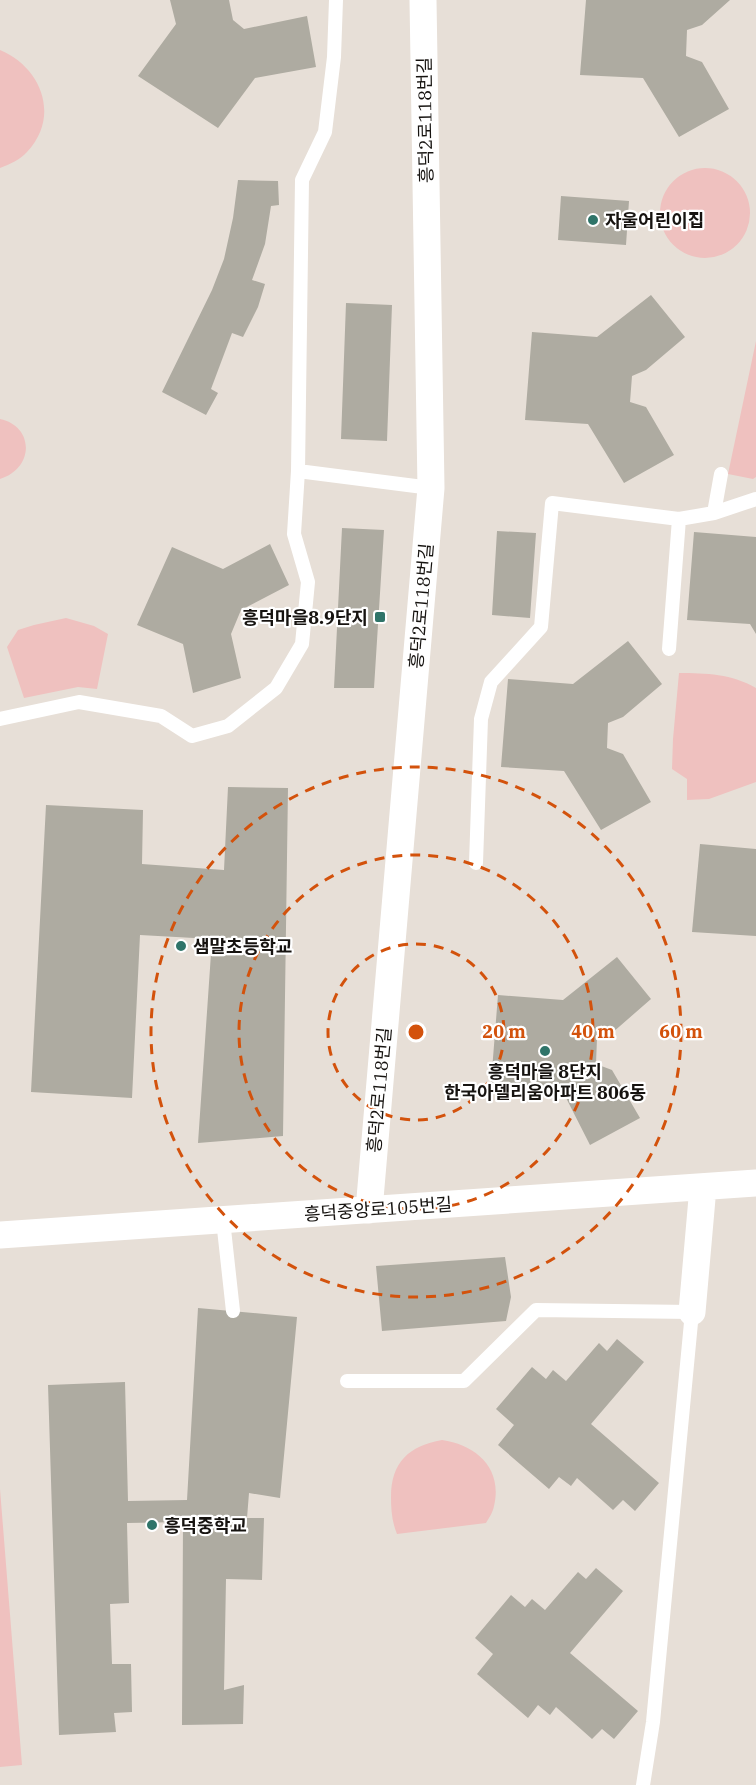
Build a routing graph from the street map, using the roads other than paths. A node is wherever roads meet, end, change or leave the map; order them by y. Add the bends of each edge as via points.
1 (336, 0) edge
2 (423, 0) edge
3 (298, 471) junction
4 (721, 474) dead end
5 (431, 488) junction
6 (756, 499) edge
7 (714, 513) junction
8 (679, 519) junction
9 (669, 649) dead end
10 (0, 719) edge
11 (476, 863) dead end
12 (756, 1183) edge
13 (703, 1187) junction
14 (369, 1210) junction
15 (223, 1220) junction
16 (0, 1235) edge
17 (233, 1311) dead end
18 (692, 1312) junction
19 (347, 1381) dead end
20 (643, 1785) edge

1 - 3 lane via 325,132 302,180
2 - 5 street, 흥덕2로118번길
3 - 5 lane
3 - 10 lane via 294,534 308,582 302,644 276,688 228,726 192,736 161,716 79,702
4 - 7 lane
5 - 14 street, 흥덕2로118번길
6 - 7 lane
7 - 8 lane
8 - 9 lane
8 - 11 lane via 552,503 541,627 491,682 481,719
12 - 13 street, 흥덕중앙로105번길
13 - 14 street, 흥덕중앙로105번길
13 - 18 street
14 - 15 street, 흥덕중앙로105번길
15 - 16 street, 흥덕중앙로105번길
15 - 17 lane
18 - 19 lane via 536,1310 464,1381
18 - 20 lane via 653,1722

